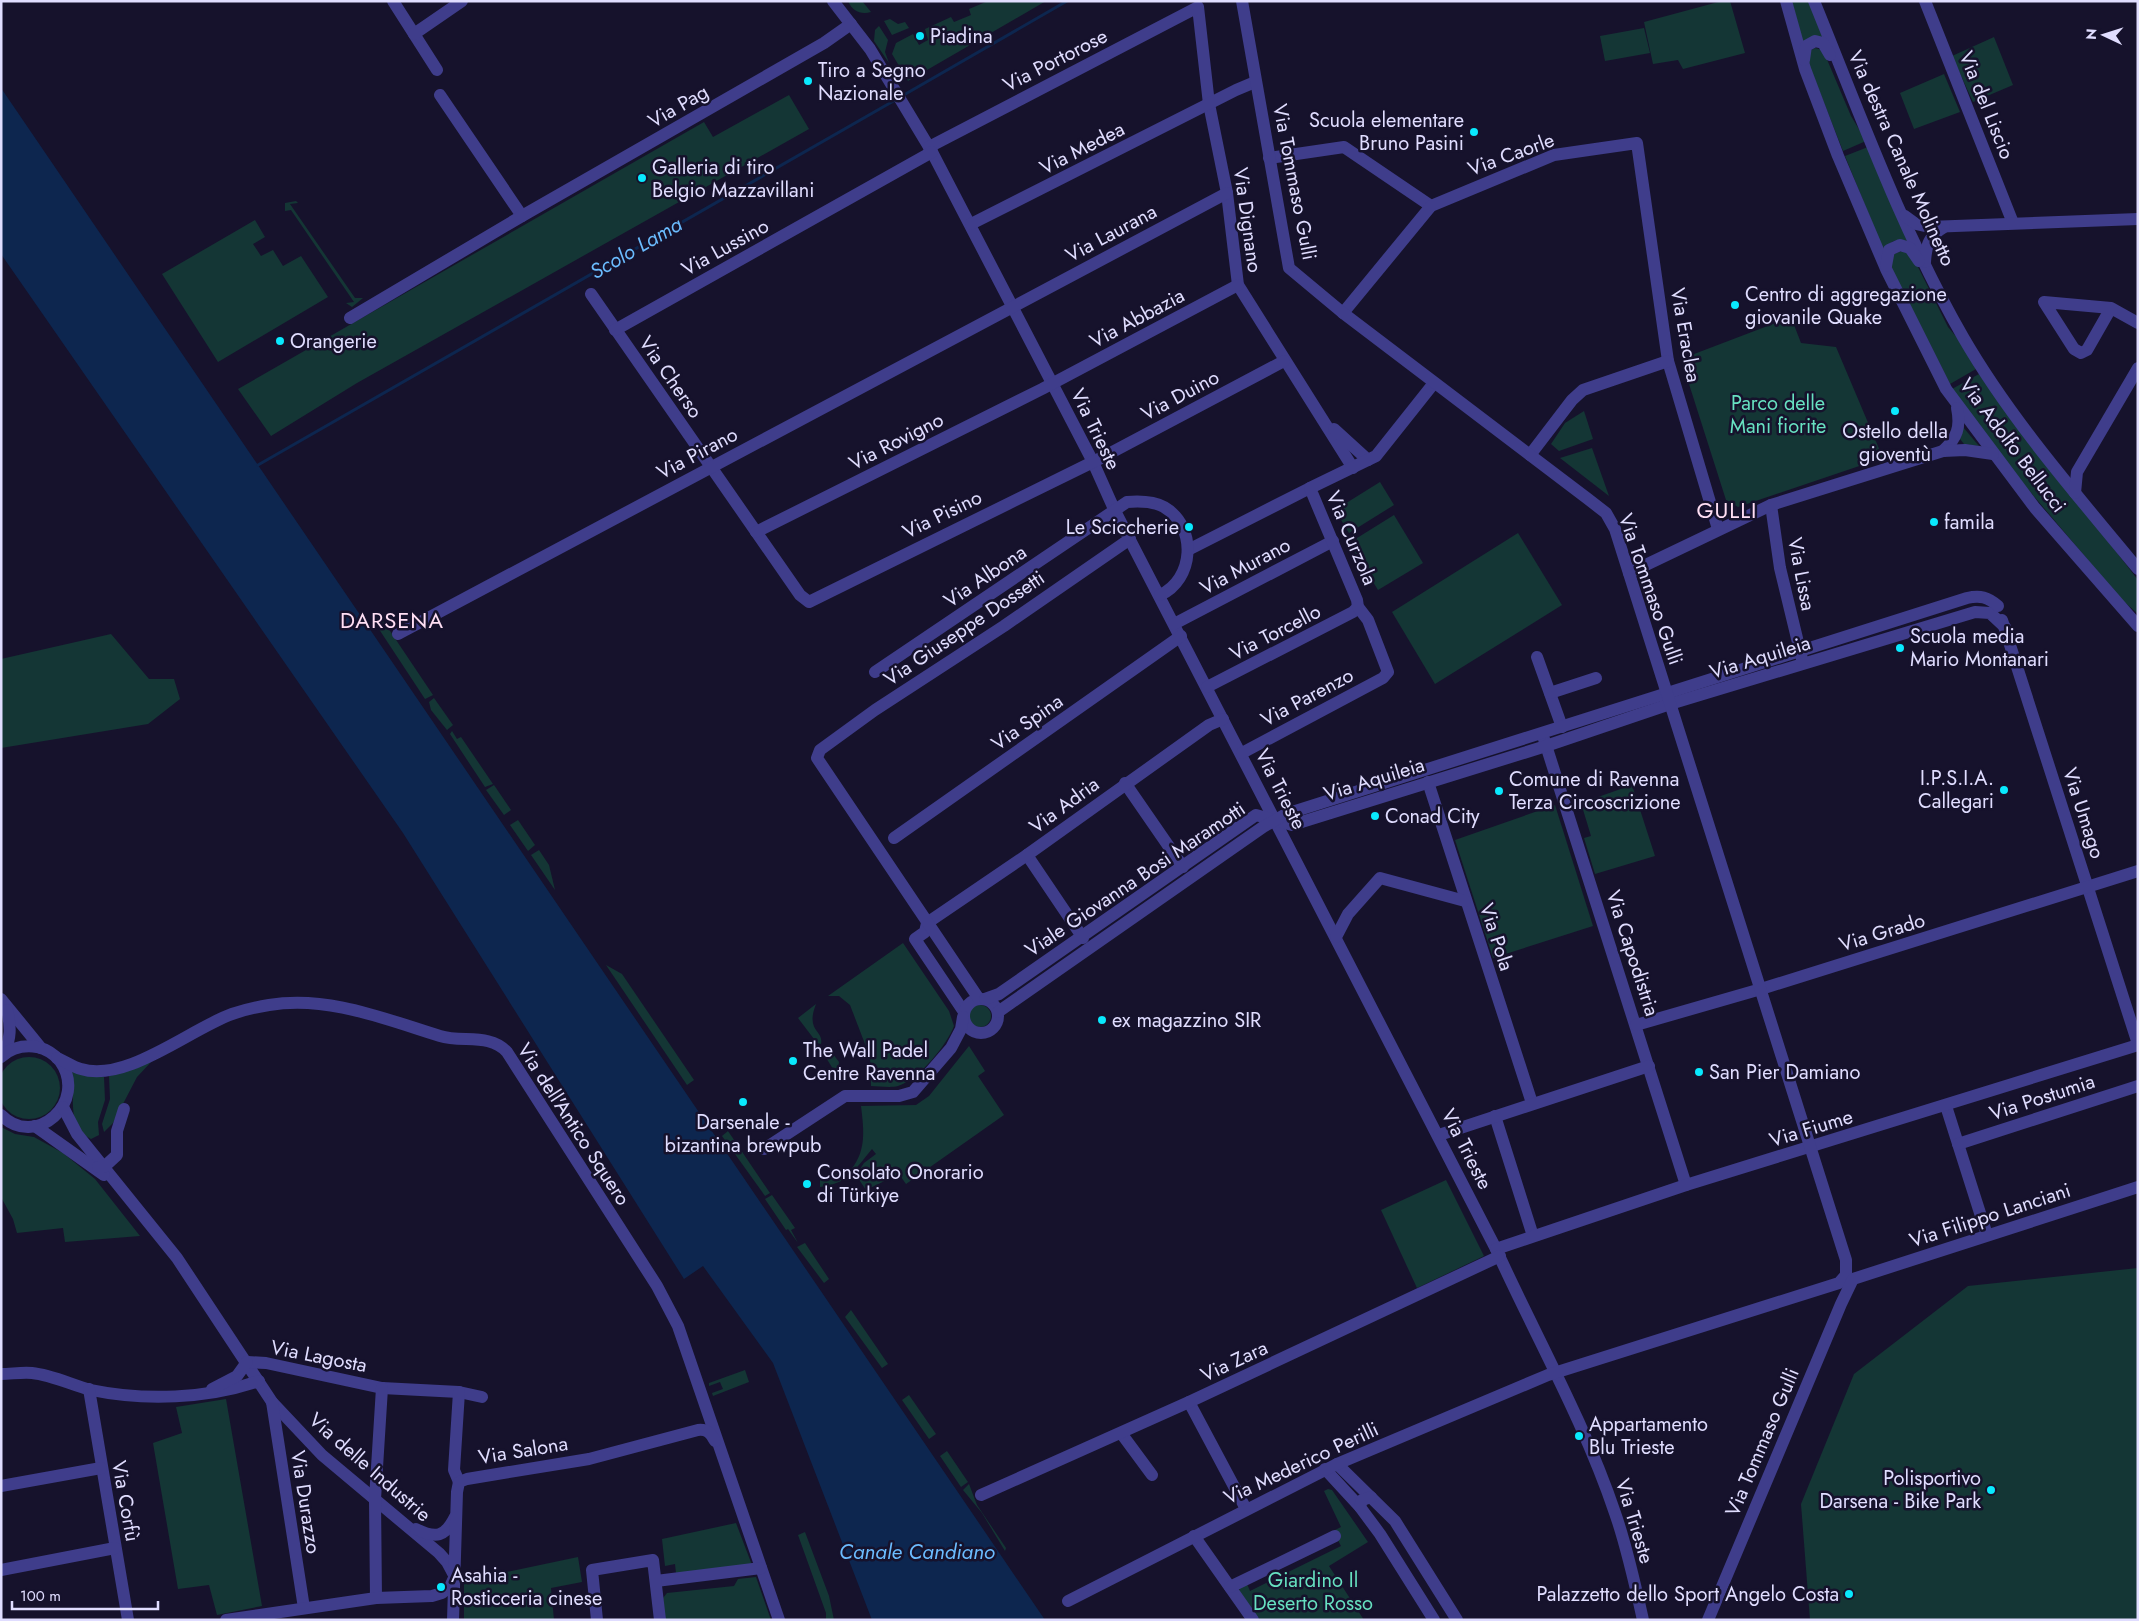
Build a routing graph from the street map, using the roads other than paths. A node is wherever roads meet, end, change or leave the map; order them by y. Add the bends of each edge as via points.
1 (393, 1) edge
2 (462, 1) edge
3 (833, 1) edge
4 (1242, 1) edge
5 (1786, 1) edge
6 (1814, 1) edge
7 (1925, 1) edge
8 (1198, 7) joint
9 (851, 24) junction
10 (414, 34) junction
11 (1805, 69) junction
12 (437, 70) dead end
13 (1255, 82) junction
14 (440, 95) dead end
15 (1258, 96) junction
16 (1212, 102) junction
17 (1857, 106) junction
18 (1637, 143) joint
19 (931, 150) junction
20 (1269, 158) junction
21 (1226, 193) junction
22 (1431, 206) junction
23 (1903, 215) junction
24 (522, 216) junction
25 (2138, 219) edge
26 (2014, 223) junction
27 (971, 224) junction
28 (1944, 227) junction
29 (1925, 262) junction
30 (1886, 269) junction
31 (1238, 285) junction
32 (591, 294) dead end
33 (1014, 306) junction
34 (2111, 308) junction
35 (1343, 313) junction
36 (350, 318) dead end
37 (2138, 322) edge
38 (615, 330) junction
39 (1963, 336) junction
40 (1284, 361) junction
41 (1668, 361) junction
42 (2138, 368) edge
43 (1434, 382) junction
44 (1052, 384) junction
45 (1956, 405) junction
46 (1321, 417) junction
47 (1943, 452) junction
48 (1993, 454) junction
49 (1530, 455) junction
50 (1368, 460) junction
51 (1093, 462) junction
52 (712, 466) junction
53 (1353, 468) junction
54 (1307, 490) junction
55 (2075, 493) junction
56 (1771, 505) junction
57 (1114, 509) junction
58 (1718, 530) junction
59 (756, 532) junction
60 (1130, 539) junction
61 (1332, 541) junction
62 (1188, 550) junction
63 (2137, 568) edge
64 (1629, 573) junction
65 (1160, 595) junction
66 (1996, 600) joint
67 (809, 602) joint
68 (1358, 606) junction
69 (2133, 618) edge
70 (1174, 624) junction
71 (2138, 626) edge
72 (2004, 627) junction
73 (398, 634) dead end
74 (1181, 636) junction
75 (1800, 651) junction
76 (1537, 657) dead end
77 (1803, 664) junction
78 (875, 672) dead end
79 (1388, 672) joint
80 (1596, 678) dead end
81 (1207, 687) junction
82 (1550, 693) junction
83 (1669, 698) junction
84 (1223, 719) junction
85 (1562, 727) junction
86 (1544, 740) junction
87 (1242, 753) junction
88 (1428, 782) junction
89 (1125, 783) junction
90 (1276, 819) junction
91 (894, 838) dead end
92 (1027, 855) junction
93 (1183, 867) junction
94 (2138, 871) edge
95 (2088, 887) junction
96 (1465, 901) junction
97 (927, 923) junction
98 (1336, 937) junction
99 (1083, 938) junction
100 (1761, 989) junction
101 (982, 999) junction
102 (3, 1002) edge
103 (998, 1012) junction
104 (963, 1014) junction
105 (1636, 1025) junction
106 (976, 1033) junction
107 (2138, 1045) edge
108 (169, 1046) junction
109 (42, 1048) junction
110 (951, 1048) junction
111 (3, 1056) edge
112 (57, 1058) junction
113 (156, 1061) dead end
114 (1649, 1066) junction
115 (2138, 1086) edge
116 (1532, 1103) junction
117 (1946, 1106) junction
118 (63, 1107) junction
119 (124, 1109) dead end
120 (1, 1115) edge
121 (1495, 1116) junction
122 (35, 1126) junction
123 (1439, 1135) junction
124 (1958, 1144) junction
125 (1809, 1148) junction
126 (764, 1149) dead end
127 (98, 1167) junction
128 (1686, 1185) junction
129 (2138, 1188) edge
130 (1533, 1236) junction
131 (1987, 1236) junction
132 (1498, 1252) junction
133 (1846, 1260) junction
134 (1855, 1278) junction
135 (1821, 1289) junction
136 (1841, 1304) junction
137 (247, 1362) junction
138 (1556, 1372) junction
139 (1, 1374) edge
140 (259, 1381) junction
141 (382, 1388) junction
142 (89, 1389) junction
143 (459, 1392) junction
144 (204, 1393) junction
145 (482, 1397) dead end
146 (272, 1402) junction
147 (1189, 1402) junction
148 (1121, 1433) junction
149 (719, 1448) junction
150 (1331, 1467) junction
151 (101, 1468) junction
152 (1152, 1475) dead end
153 (459, 1482) junction
154 (1, 1486) edge
155 (982, 1495) dead end
156 (1371, 1497) junction
157 (375, 1499) junction
158 (1360, 1507) junction
159 (1246, 1509) junction
160 (456, 1515) junction
161 (408, 1525) junction
162 (1194, 1536) junction
163 (1335, 1536) dead end
164 (115, 1548) junction
165 (761, 1568) junction
166 (1, 1570) edge
167 (454, 1578) junction
168 (656, 1581) junction
169 (1230, 1587) junction
170 (432, 1596) junction
171 (376, 1598) junction
172 (1068, 1601) dead end
173 (304, 1608) junction
174 (231, 1619) edge
175 (128, 1620) edge
176 (453, 1620) edge
177 (597, 1620) edge
178 (660, 1620) edge
179 (779, 1620) edge
180 (1253, 1620) edge
181 (1434, 1620) edge
182 (1457, 1620) edge
183 (1643, 1620) edge
184 (1708, 1620) edge

1 - 10 street
2 - 10 street
3 - 9 street, Via Trieste
4 - 13 street, Via Tommaso Gulli
5 - 11 street, Via Adolfo Bellucci
6 - 17 street, Via destra Canale Molinetto
7 - 26 street, Via del Liscio
8 - 16 street, Via Dignano
8 - 19 street, Via Portorose
9 - 19 street, Via Trieste
9 - 24 street, Via Pag via 793,61
10 - 12 street
11 - 17 street via 1803,56 1806,46 1815,41 1823,43
11 - 30 street, Via Adolfo Bellucci
13 - 15 street, Via Tommaso Gulli
13 - 16 street, Via Medea
14 - 24 street
15 - 16 street, Via Medea via 1236,93
15 - 20 street, Via Tommaso Gulli
16 - 21 street, Via Dignano
16 - 27 street, Via Medea
17 - 23 street, Via destra Canale Molinetto
18 - 22 street, Via Caorle via 1554,154
18 - 41 street, Via Eraclea
19 - 27 street, Via Trieste
19 - 38 street, Via Lussino
20 - 22 street via 1344,147
20 - 35 street, Via Tommaso Gulli via 1289,268
21 - 31 street, Via Dignano
21 - 33 street, Via Laurana
22 - 35 street, Via Caorle
23 - 28 street via 1920,226
23 - 29 street, Via destra Canale Molinetto
24 - 36 street, Via Pag
25 - 26 street
26 - 28 street
27 - 33 street, Via Trieste
28 - 29 street via 1930,237
29 - 39 street, Via destra Canale Molinetto
30 - 39 street via 1889,250 1900,245 1910,248
30 - 45 street, Via Adolfo Bellucci
31 - 40 street, Via Dignano
31 - 44 street, Via Abbazia
32 - 38 street, Via Cherso
33 - 44 street, Via Trieste
33 - 52 street, Via Pirano
34 - 34 street via 2053,302 2044,302 2074,349 2081,353 2087,350
34 - 37 street
35 - 43 street, Via Tommaso Gulli
38 - 52 street, Via Cherso
39 - 55 street, Via destra Canale Molinetto via 2013,411
40 - 46 street, Via Dignano
40 - 51 street, Via Duino
41 - 49 street via 1583,390
41 - 58 street, Via Eraclea
42 - 55 street via 2077,472
43 - 49 street, Via Tommaso Gulli
43 - 50 street, Via Curzola via 1376,456
44 - 51 street, Via Trieste
44 - 59 street, Via Rovigno
45 - 47 street via 1959,428
45 - 48 street, Via Adolfo Bellucci
46 - 50 street, Via Dignano
46 - 53 street, Via Dignano
47 - 48 street via 1965,450
47 - 56 street
48 - 69 street, Via Adolfo Bellucci via 2035,508
49 - 64 street, Via Tommaso Gulli via 1606,513 1615,529
50 - 53 street, Via Curzola
51 - 57 street, Via Trieste
51 - 67 street, Via Pisino
52 - 59 street, Via Cherso
52 - 73 street, Via Pirano
53 - 54 street, Via Curzola
54 - 61 street, Via Curzola
54 - 62 street
55 - 63 street, Via destra Canale Molinetto
56 - 58 street
56 - 75 street, Via Lissa via 1780,568
57 - 60 street, Via Trieste
57 - 62 street, Via Albona via 1126,502 1139,501 1165,507 1187,537
57 - 78 street, Via Albona
58 - 64 street
59 - 67 street, Via Cherso via 800,595
60 - 65 street, Via Trieste
60 - 97 street, Via Giuseppe Dossetti via 820,750 817,758
61 - 68 street, Via Curzola
61 - 70 street, Via Murano
62 - 65 street via 1185,572 1172,589
64 - 83 street, Via Tommaso Gulli
65 - 70 street, Via Trieste
66 - 72 street, Via Umago
66 - 75 street, Via Aquileia via 1974,596
68 - 79 street, Via Curzola via 1368,620
68 - 81 street, Via Torcello via 1353,612
69 - 71 street, Via Adolfo Bellucci
70 - 74 street, Via Trieste
72 - 77 street, Via Aquileia via 1990,612 1975,612
72 - 95 street, Via Umago
74 - 81 street, Via Trieste
74 - 91 street, Via Spina
75 - 77 street, Via Lissa
75 - 83 street, Via Aquileia
76 - 82 street
77 - 83 street, Via Aquileia
79 - 87 street, Via Parenzo via 1383,678
80 - 82 street
81 - 84 street, Via Trieste
82 - 85 street
83 - 85 street, Via Aquileia
83 - 86 street, Via Aquileia
83 - 100 street, Via Tommaso Gulli
84 - 87 street, Via Trieste
84 - 89 street, Via Adria
85 - 86 street, Via Aquileia
86 - 88 street, Via Aquileia
86 - 90 street, Via Aquileia
86 - 105 street, Via Capodistria
87 - 90 street, Via Trieste
88 - 90 street, Via Aquileia via 1292,824
88 - 96 street, Via Pola
89 - 92 street, Via Adria
89 - 93 street
90 - 93 street, Viale Giovanna Bosi Maramotti via 1256,815
90 - 98 street, Via Trieste
90 - 103 street, Viale Giovanna Bosi Maramotti
92 - 97 street, Via Adria
92 - 99 street
93 - 99 street, Viale Giovanna Bosi Maramotti
94 - 95 street, Via Grado
95 - 100 street, Via Grado
95 - 107 street, Via Umago
96 - 98 street via 1380,878 1348,914
96 - 116 street, Via Pola
97 - 101 street
97 - 104 street via 925,932 915,939
98 - 123 street, Via Trieste
99 - 101 street, Viale Giovanna Bosi Maramotti via 1000,994
100 - 105 street, Via Grado
100 - 125 street, Via Tommaso Gulli
101 - 103 street via 993,1004
101 - 104 street via 969,1003
102 - 109 street
102 - 111 street via 10,1026 9,1042
103 - 106 street via 993,1029
104 - 106 street via 967,1027
104 - 110 street via 961,1029
105 - 114 street, Via Capodistria
106 - 110 street
107 - 117 street, Via Fiume
108 - 112 street, Via dell'Antico Squero via 142,1060 106,1071 81,1069
108 - 113 street
108 - 149 street, Via dell'Antico Squero via 231,1014 270,1005 305,1003 343,1008 449,1039 482,1039 500,1044 657,1286 678,1326
109 - 111 street via 22,1047
109 - 112 street, Via dell'Antico Squero
110 - 126 street via 913,1092 899,1096 845,1096
112 - 118 street via 69,1081
114 - 116 street
114 - 128 street, Via Capodistria
115 - 124 street, Via Postumia
116 - 121 street
117 - 124 street
117 - 125 street, Via Fiume
118 - 122 street via 51,1119
118 - 127 street, Via delle Industrie
119 - 127 street via 117,1131 117,1154
120 - 122 street via 13,1123
121 - 123 street
121 - 130 street
122 - 127 street, Via delle Industrie
123 - 132 street, Via Trieste
124 - 131 street
125 - 128 street, Via Fiume
125 - 133 street, Via Tommaso Gulli
127 - 137 street, Via delle Industrie via 118,1186 177,1258
128 - 130 street, Via Fiume
129 - 131 street, Via Filippo Lanciani
130 - 132 street, Via Fiume
131 - 134 street, Via Filippo Lanciani
132 - 138 street, Via Trieste
132 - 147 street, Via Zara
133 - 134 street, Via Tommaso Gulli
133 - 135 street via 1846,1275 1839,1283
134 - 136 street, Via Tommaso Gulli
135 - 136 street via 1837,1293
135 - 138 street
136 - 184 street, Via Tommaso Gulli
137 - 140 street, Via delle Industrie
137 - 141 street, Via Lagosta
137 - 144 street via 234,1378
138 - 150 street, Via Mederico Perilli
138 - 183 street, Via Trieste via 1616,1514
139 - 142 street via 32,1373
140 - 144 street
140 - 146 street, Via delle Industrie
141 - 143 street, Via Lagosta
141 - 157 street, Via Lagosta
142 - 144 street via 132,1395
142 - 151 street, Via Corfù
143 - 145 street, Via Lagosta
143 - 153 street via 454,1470
146 - 157 street, Via delle Industrie via 322,1455
146 - 173 street, Via Durazzo
147 - 148 street, Via Zara
147 - 159 street
148 - 152 street
148 - 155 street, Via Zara
149 - 153 street, Via Salona via 711,1434 698,1430 590,1458
149 - 165 street, Via dell'Antico Squero
150 - 156 street
150 - 158 street
150 - 159 street, Via Mederico Perilli
151 - 154 street
151 - 164 street, Via Corfù
153 - 160 street, Via Salona
156 - 158 street via 1362,1500
156 - 182 street via 1395,1521
157 - 161 street, Via delle Industrie
157 - 171 street, Via Lagosta
158 - 181 street
159 - 162 street, Via Mederico Perilli
160 - 161 street via 448,1531 439,1535 426,1534
160 - 167 street, Via Salona
161 - 167 street, Via delle Industrie via 447,1562
162 - 169 street
162 - 172 street, Via Mederico Perilli
163 - 169 street
164 - 166 street
164 - 175 street, Via Corfù
165 - 168 street
165 - 179 street, Via dell'Antico Squero
167 - 170 street via 446,1590
167 - 176 street, Via Salona
168 - 177 street via 653,1560 592,1570
168 - 178 street
169 - 180 street
170 - 171 street
170 - 176 street via 441,1602
171 - 173 street
173 - 174 street

